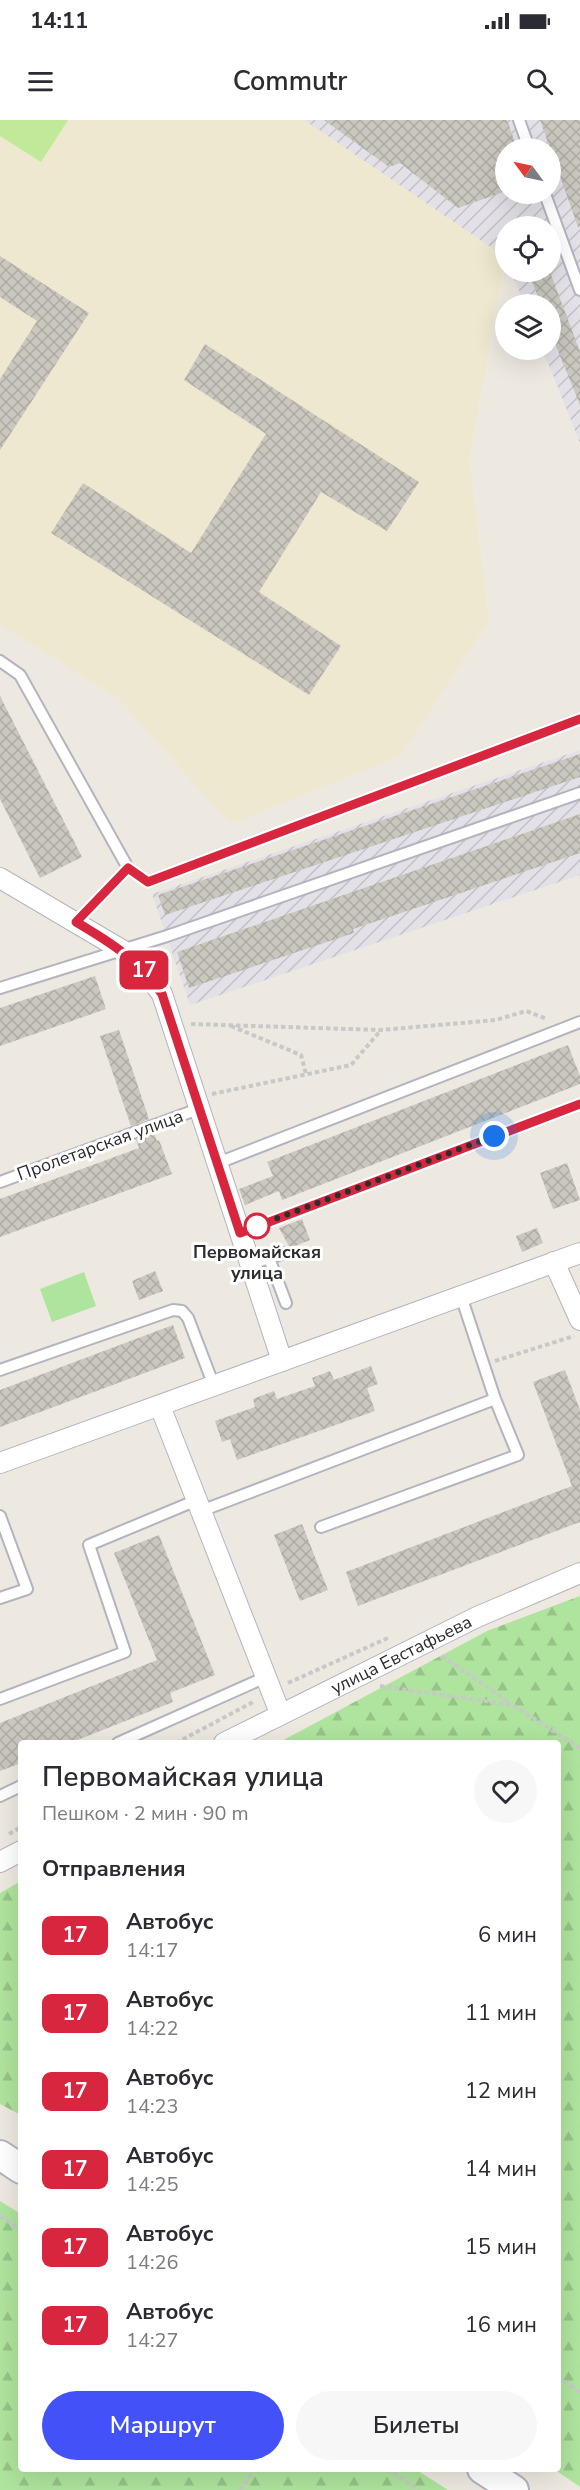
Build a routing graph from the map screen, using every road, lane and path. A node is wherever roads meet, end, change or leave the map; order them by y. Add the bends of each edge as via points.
1 (519, 120) edge
2 (525, 138) edge
3 (549, 204) edge
4 (580, 290) edge
5 (0, 661) edge
6 (580, 719) edge
7 (580, 793) edge
8 (128, 868) junction
9 (0, 878) edge
10 (76, 922) junction
11 (122, 950) junction
12 (0, 988) edge
13 (580, 1022) edge
14 (172, 1024) junction
15 (229, 1025) junction
16 (381, 1030) junction
17 (556, 1031) junction
18 (306, 1074) junction
19 (199, 1103) junction
20 (580, 1104) edge
21 (218, 1163) junction
22 (0, 1182) edge
23 (240, 1233) junction
24 (580, 1252) edge
25 (284, 1253) dead end
26 (260, 1261) junction
27 (554, 1262) junction
28 (461, 1296) junction
29 (286, 1304) dead end
30 (580, 1320) edge
31 (580, 1334) edge
32 (282, 1361) junction
33 (484, 1365) junction
34 (0, 1370) edge
35 (214, 1386) junction
36 (495, 1399) junction
37 (160, 1406) junction
38 (0, 1463) edge
39 (199, 1505) junction
40 (0, 1516) edge
41 (321, 1527) dead end
42 (580, 1573) edge
43 (0, 1598) edge
44 (426, 1642) junction
45 (328, 1664) dead end
46 (266, 1677) junction
47 (353, 1678) junction
48 (0, 1699) edge
49 (513, 1705) junction
50 (280, 1713) junction
51 (125, 1740) edge
52 (230, 1740) edge
53 (580, 1748) edge
54 (18, 1787) edge
55 (0, 1796) edge
56 (18, 1853) edge
57 (0, 1862) edge
58 (0, 2155) edge
59 (18, 2167) edge
60 (0, 2216) edge
61 (18, 2228) edge
62 (561, 2380) edge
63 (580, 2392) edge
64 (253, 2472) edge
65 (392, 2472) edge
66 (487, 2472) edge
67 (240, 2490) edge
68 (419, 2490) edge
69 (514, 2490) edge

1 - 2 lane
3 - 4 lane
5 - 8 lane via 20,675
6 - 8 lane via 148,882
7 - 11 lane
8 - 10 lane
9 - 10 street
10 - 11 street
11 - 12 lane
11 - 14 street via 162,994
13 - 17 lane
14 - 15 path
14 - 19 street
15 - 16 path
15 - 18 path via 302,1055
16 - 17 path via 496,1020 526,1011 550,1021
16 - 18 path via 351,1065
17 - 21 lane
18 - 19 path
19 - 21 street
19 - 22 lane, Пролетарская улица
20 - 23 lane
21 - 23 street
23 - 26 street
24 - 27 street
25 - 26 lane
26 - 29 lane
26 - 32 street
27 - 28 street
27 - 30 street
28 - 32 street
28 - 33 lane
31 - 33 path
32 - 35 street
33 - 36 lane
34 - 35 lane via 173,1310 182,1311 188,1318
35 - 37 street
36 - 39 lane
36 - 41 lane via 518,1455
37 - 38 street
37 - 39 street
39 - 46 street
39 - 48 lane via 89,1545 125,1652
40 - 43 lane via 27,1589
42 - 44 street, улица Евстафьева
44 - 47 street, улица Евстафьева
44 - 49 path via 456,1668
45 - 47 path
46 - 50 street
46 - 51 lane
47 - 49 path via 363,1683
47 - 50 street, улица Евстафьева
49 - 53 path
50 - 52 street, улица Евстафьева
54 - 55 lane
56 - 57 street
58 - 59 main road
60 - 61 path
62 - 63 path
64 - 67 path
65 - 68 path
66 - 69 main road

